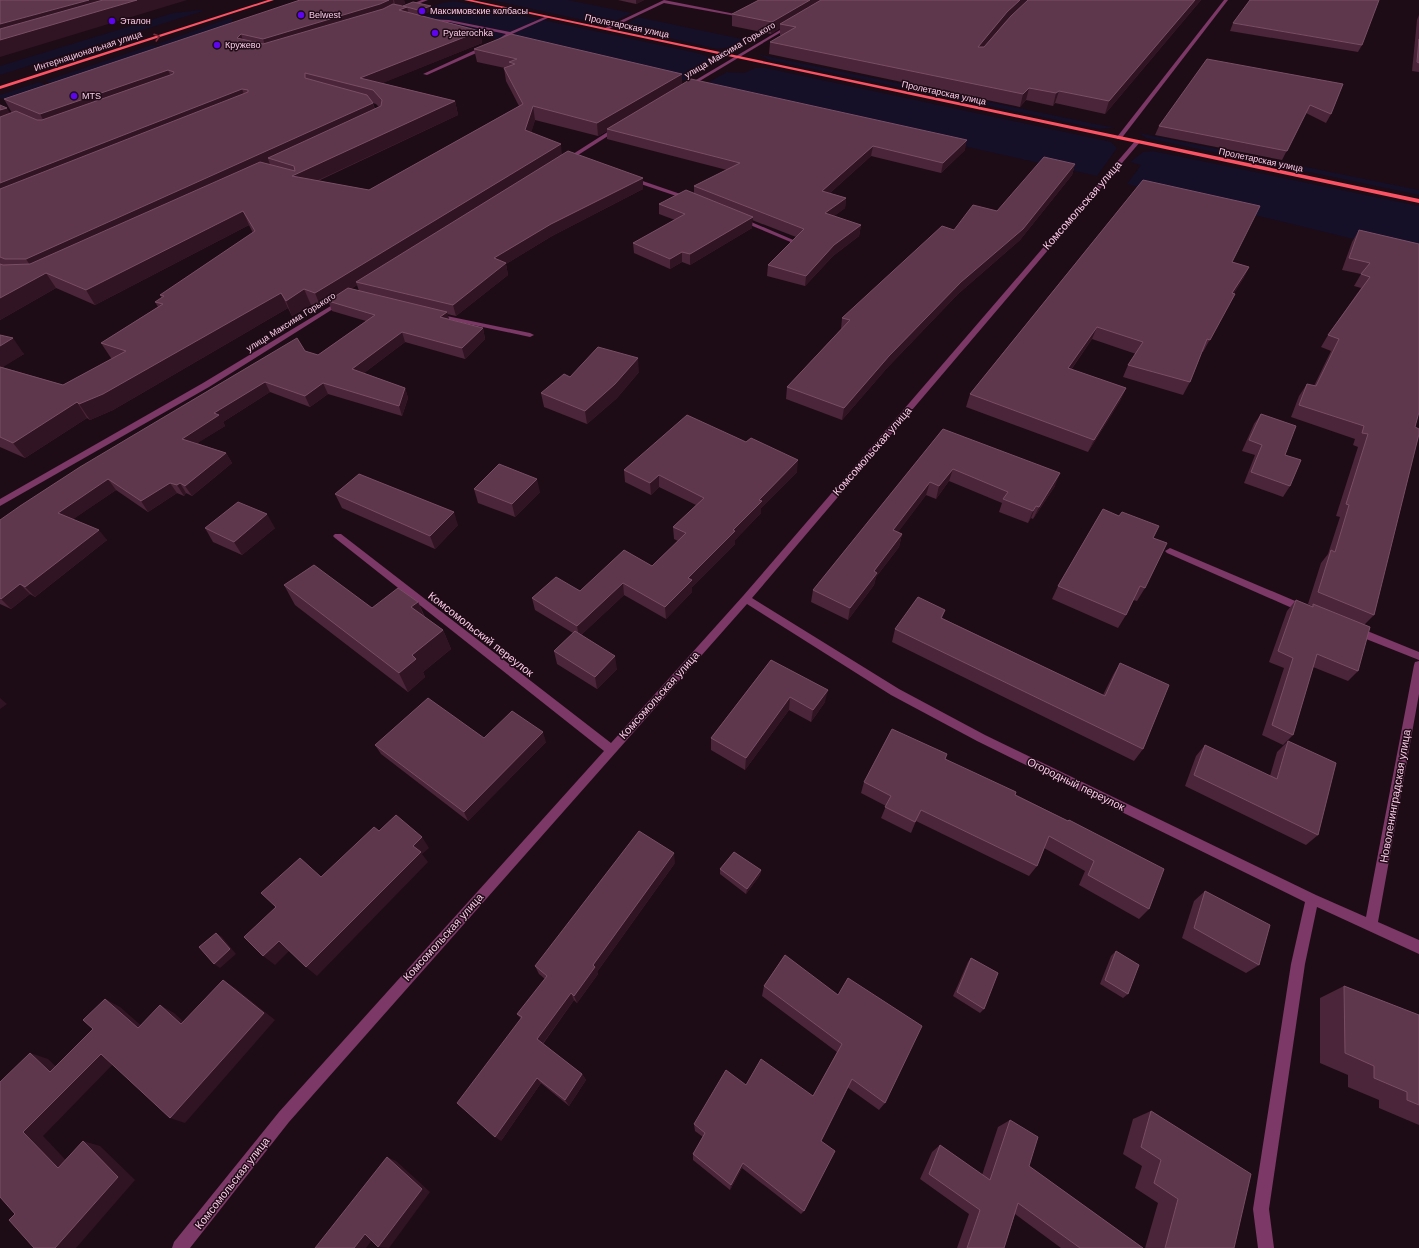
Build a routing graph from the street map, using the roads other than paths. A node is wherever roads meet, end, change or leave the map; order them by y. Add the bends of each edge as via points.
1 (272, 0) edge
2 (426, 0) edge
3 (466, 0) edge
4 (764, 0) edge
5 (1226, 0) edge
6 (476, 1) edge
7 (666, 1) edge
8 (401, 9) edge
9 (548, 17) junction
10 (424, 20) edge
11 (794, 24) edge
12 (605, 29) junction
13 (510, 33) junction
14 (737, 57) junction
15 (425, 74) dead end
16 (0, 88) edge
17 (679, 91) edge
18 (627, 123) edge
19 (1119, 138) junction
20 (1137, 142) junction
21 (568, 158) junction
22 (576, 161) edge
23 (555, 167) edge
24 (628, 178) edge
25 (694, 200) edge
26 (1419, 201) edge
27 (730, 215) edge
28 (795, 242) edge
29 (345, 299) edge
30 (430, 315) edge
31 (530, 336) dead end
32 (0, 492) edge
33 (10, 495) junction
34 (0, 503) edge
35 (338, 536) dead end
36 (1170, 551) dead end
37 (746, 599) junction
38 (1313, 613) edge
39 (1348, 627) edge
40 (1419, 656) edge
41 (1419, 665) edge
42 (610, 749) junction
43 (1312, 899) junction
44 (1371, 926) junction
45 (1419, 947) edge
46 (180, 1248) edge
47 (1266, 1248) edge

16 -> 1 main road, Интернациональная улица
2 - 8 street
3 - 6 main road, Пролетарская улица
4 - 7 street via 736,16
5 - 19 street
6 - 9 main road, Пролетарская улица
7 - 12 street
9 - 12 main road, Пролетарская улица
9 - 13 street
10 - 13 street via 449,21
11 - 14 street, улица Максима Горького
12 - 14 main road, Пролетарская улица
13 - 15 street via 499,41
14 - 17 street, улица Максима Горького
14 - 19 main road, Пролетарская улица
18 - 21 street
19 - 20 main road, Пролетарская улица
20 - 26 main road, Пролетарская улица
20 - 37 street, Комсомольская улица
21 - 22 street
21 - 23 street
24 - 25 street
27 - 28 street
29 - 33 street, улица Максима Горького via 206,385
30 - 31 street
32 - 33 street
33 - 34 street, улица Максима Горького
35 - 42 street, Комсомольский переулок
36 - 38 street
37 - 42 street, Комсомольская улица
37 - 43 street, Огородный переулок via 896,692 955,724
39 - 40 street
41 - 44 street, Новоленинградская улица
42 - 46 street, Комсомольская улица via 284,1117
43 - 44 street, Огородный переулок
43 - 47 street via 1298,964 1261,1209
44 - 45 street, Огородный переулок

